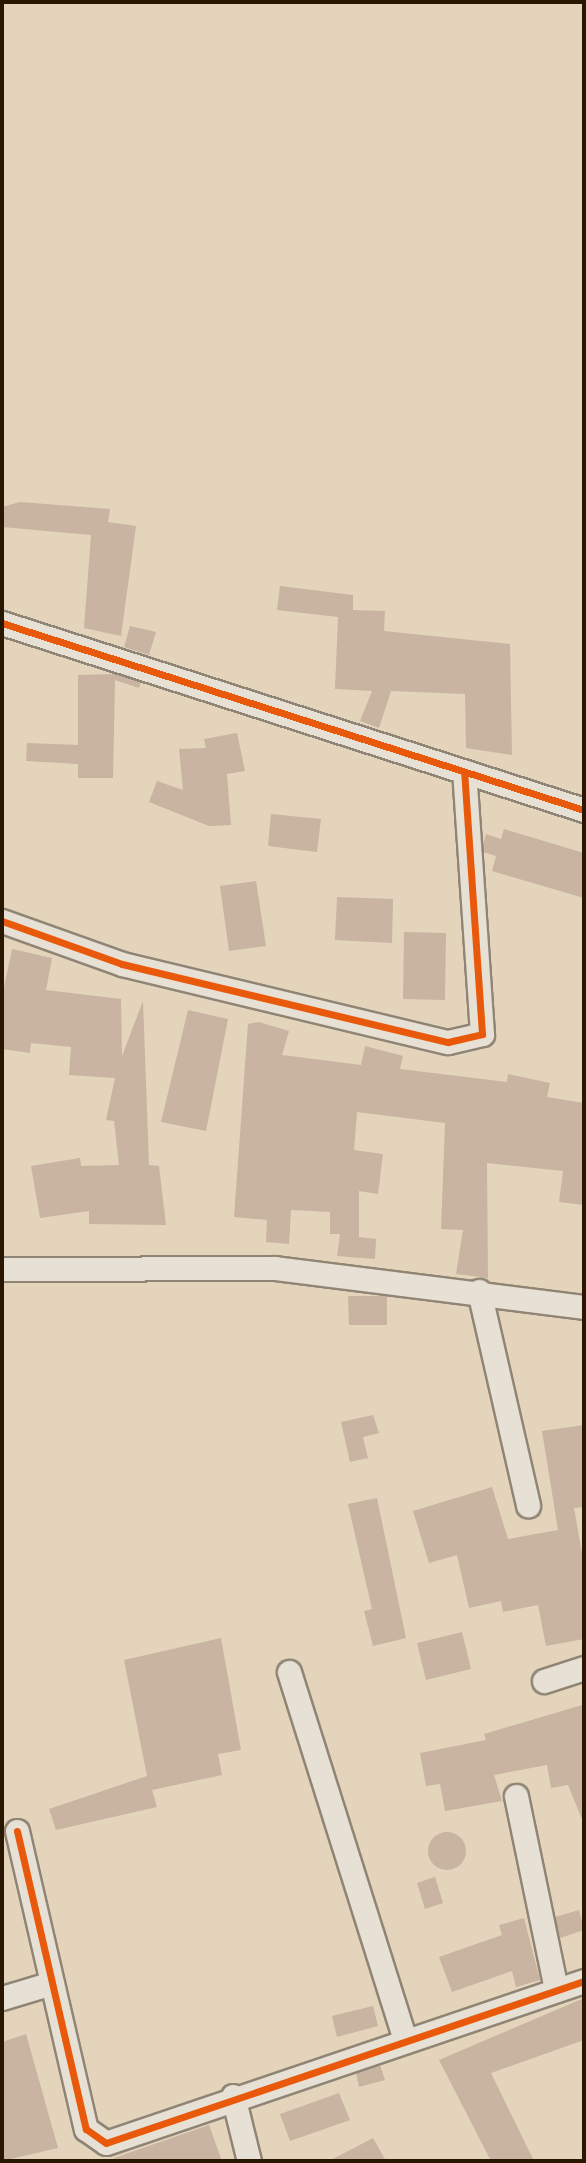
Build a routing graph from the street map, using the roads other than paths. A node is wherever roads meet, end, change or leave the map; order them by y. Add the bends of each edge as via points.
1 (2, 623) edge
2 (464, 773) junction
3 (584, 810) edge
4 (2, 921) edge
5 (2, 1266) edge
6 (479, 1292) junction
7 (584, 1307) edge
8 (528, 1506) dead end
9 (584, 1668) edge
10 (289, 1672) dead end
11 (544, 1681) dead end
12 (516, 1796) dead end
13 (17, 1831) dead end
14 (584, 1980) edge
15 (52, 1983) junction
16 (556, 1990) junction
17 (2, 1998) edge
18 (405, 2040) junction
19 (233, 2096) junction
20 (249, 2161) edge

1 - 2 street
2 - 3 street
2 - 4 street via 482,1034 448,1042 122,964
5 - 6 street via 275,1268
6 - 7 street
6 - 8 street
9 - 11 street
10 - 18 street
12 - 16 street
13 - 15 street
14 - 16 street
15 - 17 street
15 - 19 street via 86,2129 94,2137 106,2143
16 - 18 street
18 - 19 street
19 - 20 street

